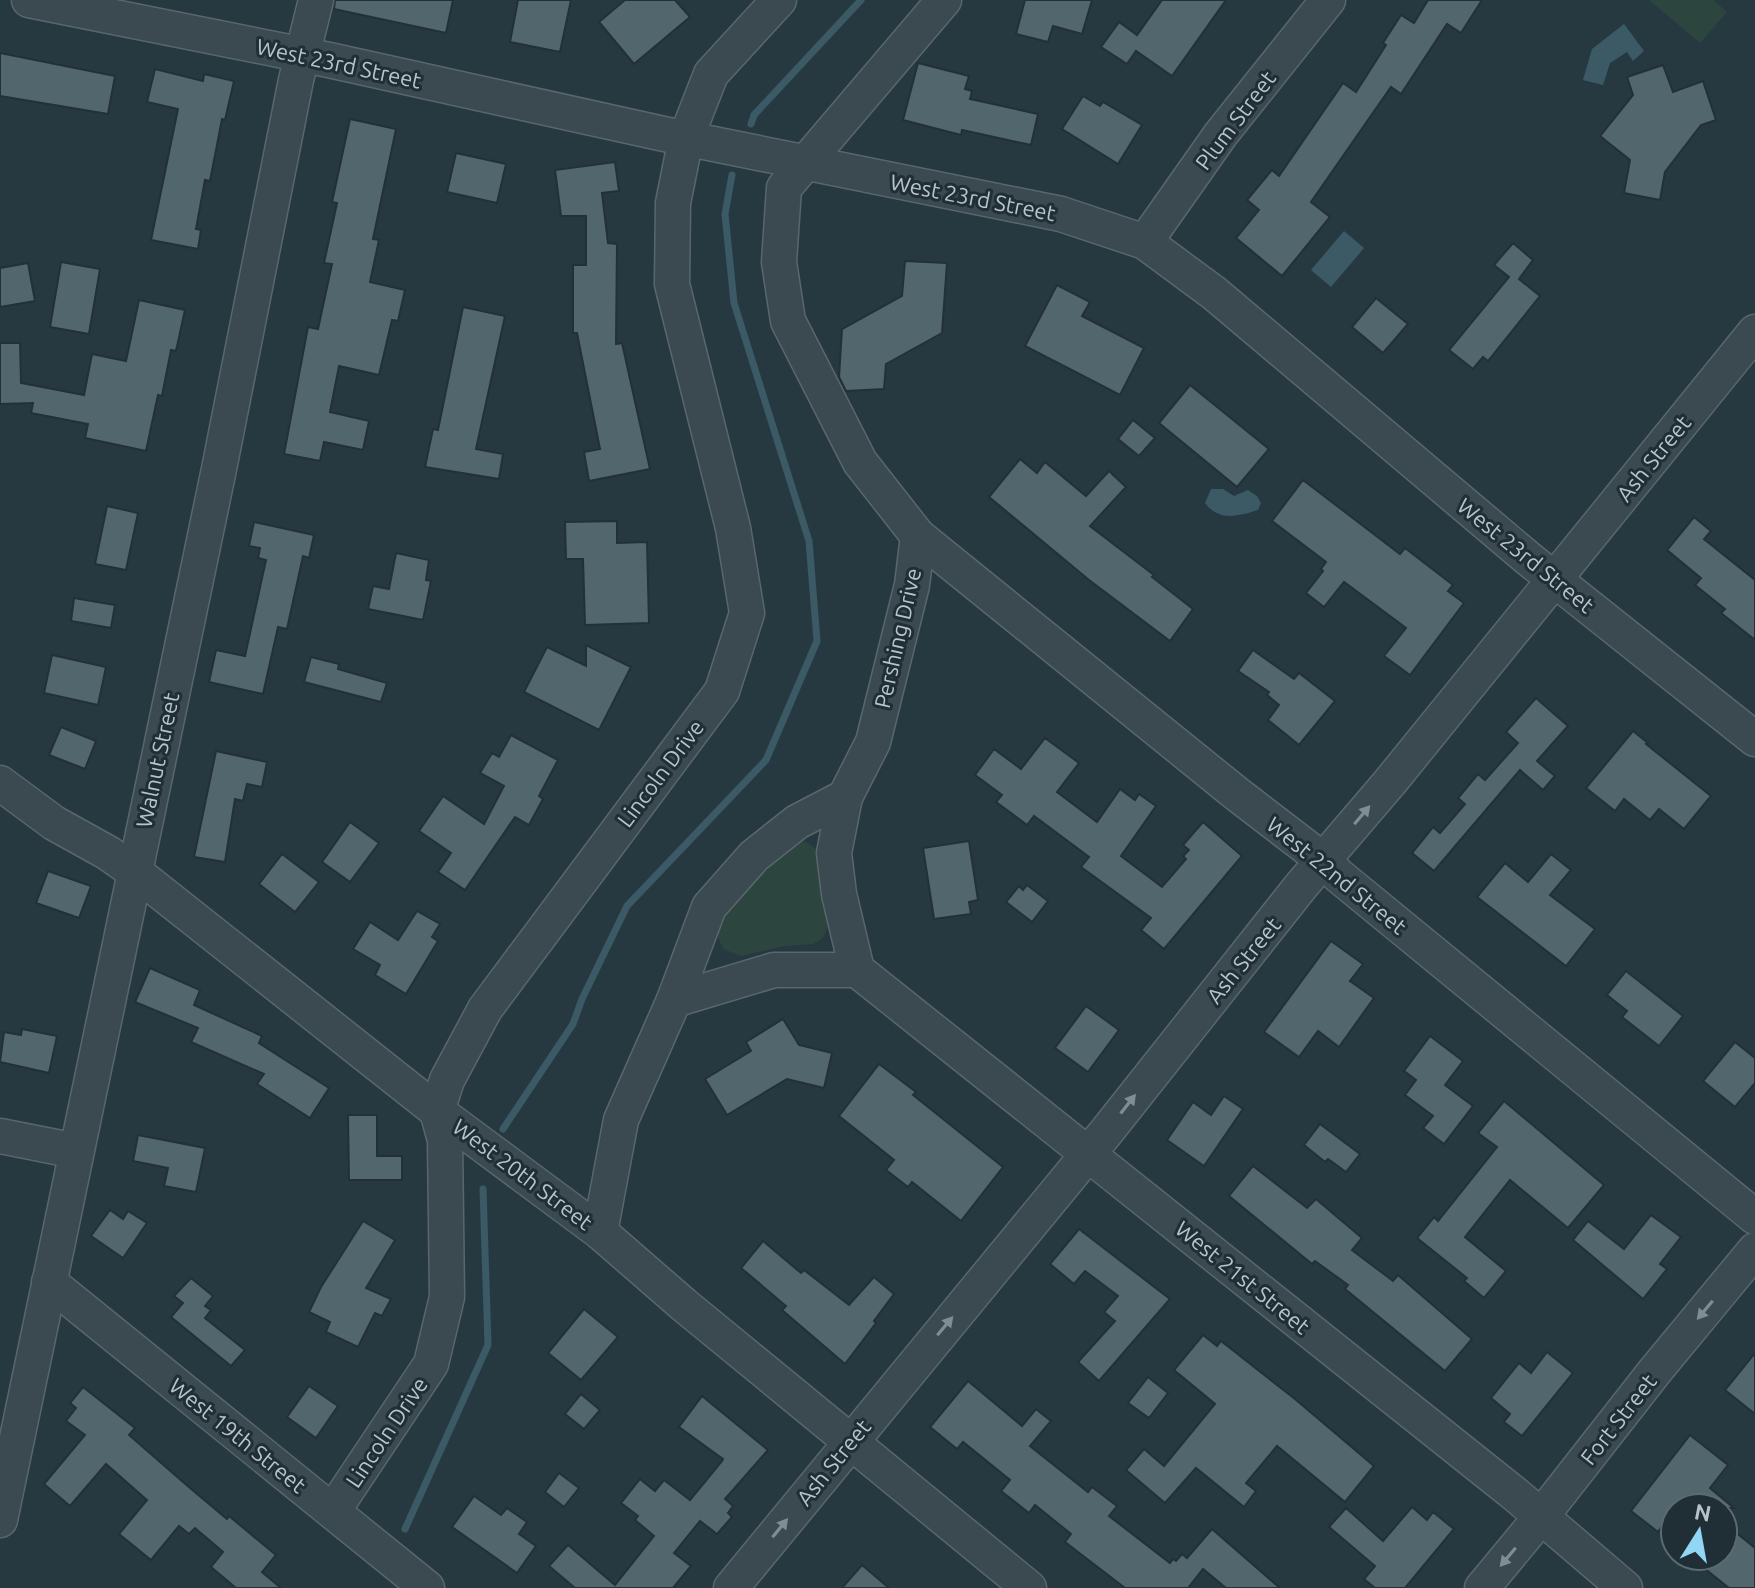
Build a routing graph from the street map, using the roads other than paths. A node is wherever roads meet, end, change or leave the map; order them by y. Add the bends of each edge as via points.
1 (29, 0) edge
2 (316, 0) edge
3 (779, 0) edge
4 (944, 0) edge
5 (1328, 0) edge
6 (303, 55) junction
7 (686, 138) junction
8 (807, 162) junction
9 (1145, 242) junction
10 (1755, 332) edge
11 (918, 536) junction
12 (1554, 579) junction
13 (1755, 739) edge
14 (0, 783) edge
15 (845, 797) junction
16 (1323, 860) junction
17 (135, 872) junction
18 (857, 970) junction
19 (674, 1000) junction
20 (437, 1111) junction
21 (0, 1136) edge
22 (76, 1151) junction
23 (1088, 1153) junction
24 (1755, 1217) edge
25 (600, 1232) junction
26 (1755, 1250) edge
27 (49, 1282) junction
28 (850, 1442) junction
29 (333, 1511) junction
30 (1540, 1518) junction
31 (0, 1520) edge
32 (427, 1588) edge
33 (731, 1588) edge
34 (1029, 1588) edge
35 (1482, 1588) edge
36 (1625, 1588) edge

1 - 6 street, West 23rd Street
2 - 6 street, Walnut Street
3 - 7 street, Lincoln Drive via 711,74
4 - 8 street, Pershing Drive
5 - 9 street, Plum Street via 1221,134
6 - 7 street, West 23rd Street
6 - 17 street, Walnut Street
7 - 8 street, West 23rd Street
7 - 20 street, Lincoln Drive via 673,203 672,284 733,528 747,613 722,691 485,1009 447,1080
8 - 9 street, West 23rd Street via 1061,214
8 - 11 street, Pershing Drive via 784,188 779,262 788,321 860,462
9 - 12 street, West 23rd Street via 1214,293
10 - 12 street, Ash Street
11 - 15 street, Pershing Drive via 912,585 873,742
11 - 16 street, West 22nd Street
12 - 13 street, West 23rd Street
16 -> 12 street, Ash Street
14 - 17 street, West 20th Street
15 - 18 street via 834,853
15 - 19 street via 797,822 754,856 709,907
23 -> 16 street, Ash Street
16 - 24 street, West 22nd Street
17 - 20 street, West 20th Street
17 - 22 street, Walnut Street
18 - 19 street via 774,970
18 - 23 street, West 21st Street
19 - 25 street via 621,1120
20 - 25 street, West 20th Street
20 - 29 street, Lincoln Drive via 445,1140 447,1297 431,1364
21 - 22 street
22 - 27 street, Walnut Street
28 -> 23 street, Ash Street
23 - 30 street, West 21st Street
25 - 28 street, West 20th Street
26 -> 30 street, Fort Street
27 - 29 street, West 19th Street
27 - 31 street, Walnut Street
33 -> 28 street, Ash Street
28 - 34 street, West 20th Street
29 - 32 street, West 19th Street
30 -> 35 street, Fort Street
30 - 36 street, West 21st Street

